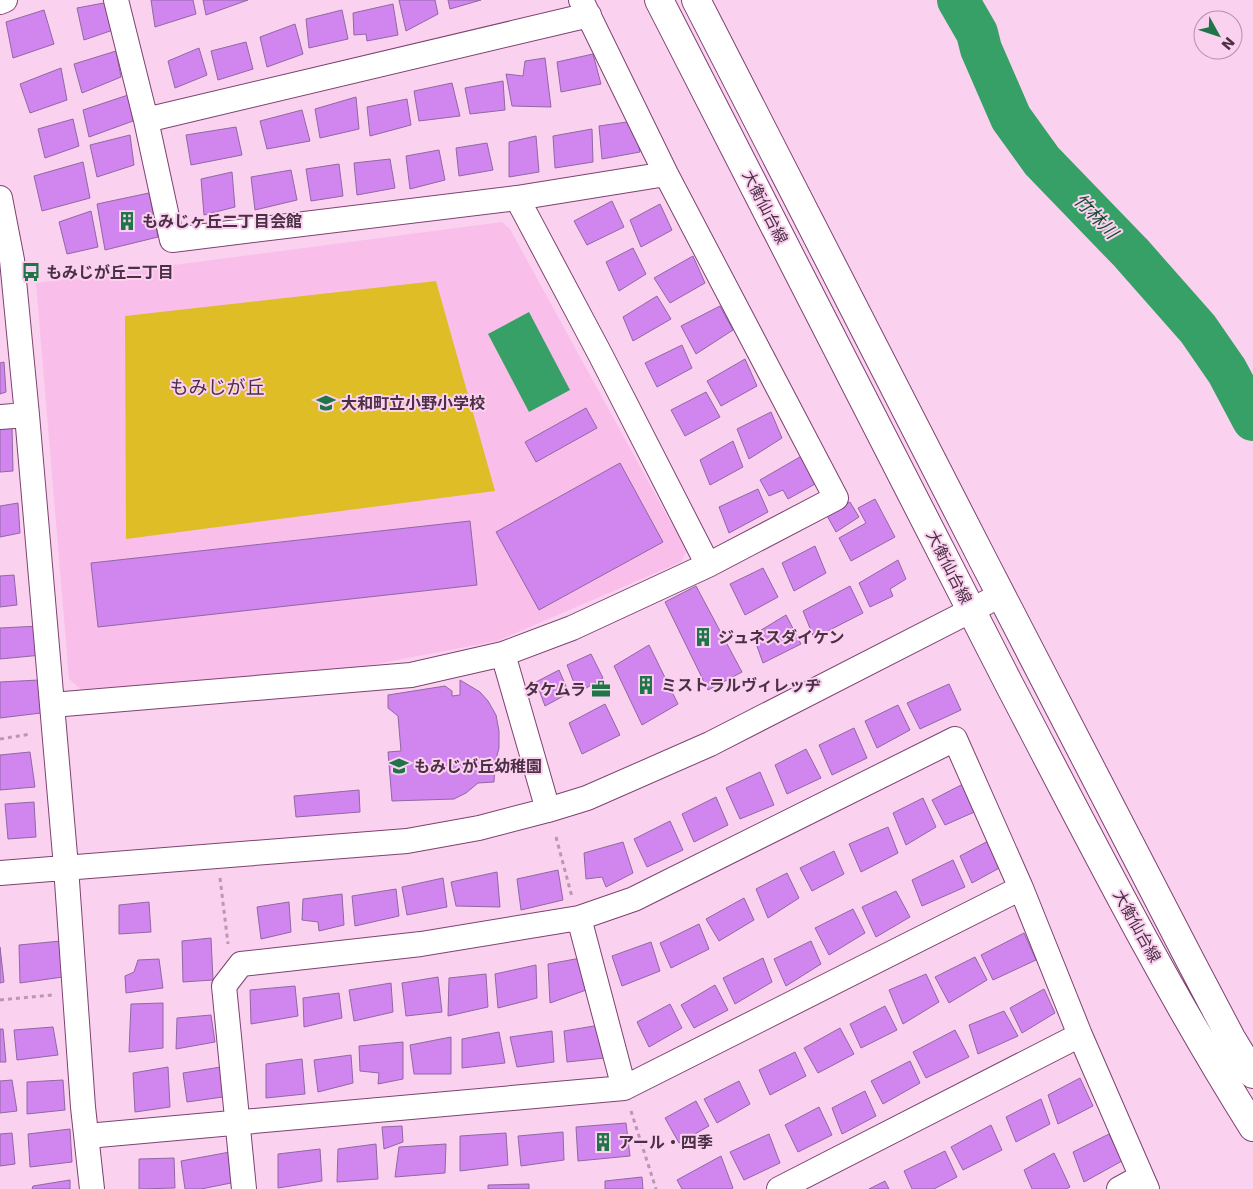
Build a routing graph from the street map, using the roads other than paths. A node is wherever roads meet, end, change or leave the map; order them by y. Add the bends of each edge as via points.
1 (5, 0) edge
2 (116, 0) edge
3 (660, 0) edge
4 (696, 0) edge
5 (0, 2) edge
6 (585, 7) edge
7 (146, 120) junction
8 (666, 174) junction
9 (0, 198) edge
10 (517, 198) junction
11 (27, 414) junction
12 (0, 418) edge
13 (708, 564) junction
14 (1001, 595) junction
15 (971, 610) junction
16 (503, 654) junction
17 (52, 705) junction
18 (548, 810) junction
19 (66, 867) junction
20 (0, 873) edge
21 (1021, 888) junction
22 (579, 918) junction
23 (1080, 1035) junction
24 (1253, 1074) edge
25 (624, 1088) junction
26 (238, 1123) junction
27 (1253, 1127) edge
28 (87, 1136) junction
29 (1144, 1183) edge
30 (92, 1189) edge
31 (244, 1189) edge
32 (779, 1189) edge
33 (1119, 1189) edge

1 - 5 street
2 - 7 street
3 - 15 main road, 大衡仙台線
4 - 14 main road, 大衡仙台線
6 - 7 street
6 - 8 street
7 - 10 street via 172,240
8 - 10 street
8 - 13 street via 836,498
9 - 11 street via 12,260
10 - 13 street
11 - 12 street
11 - 17 street
13 - 16 street via 572,628
14 - 15 street
14 - 24 main road, 大衡仙台線 via 1191,962
15 - 18 street via 710,744 587,798
15 - 27 main road, 大衡仙台線 via 1116,890 1207,1054
16 - 17 street via 411,675
16 - 18 street
17 - 19 street
18 - 19 street via 479,828 407,841
19 - 20 street
19 - 28 street
21 - 22 street via 955,739 634,899
21 - 23 street
21 - 25 street
22 - 25 street
22 - 26 street via 421,944 241,964 224,986
23 - 29 street
23 - 32 street
25 - 26 street
26 - 28 street
26 - 31 street
28 - 30 street
29 - 33 street

